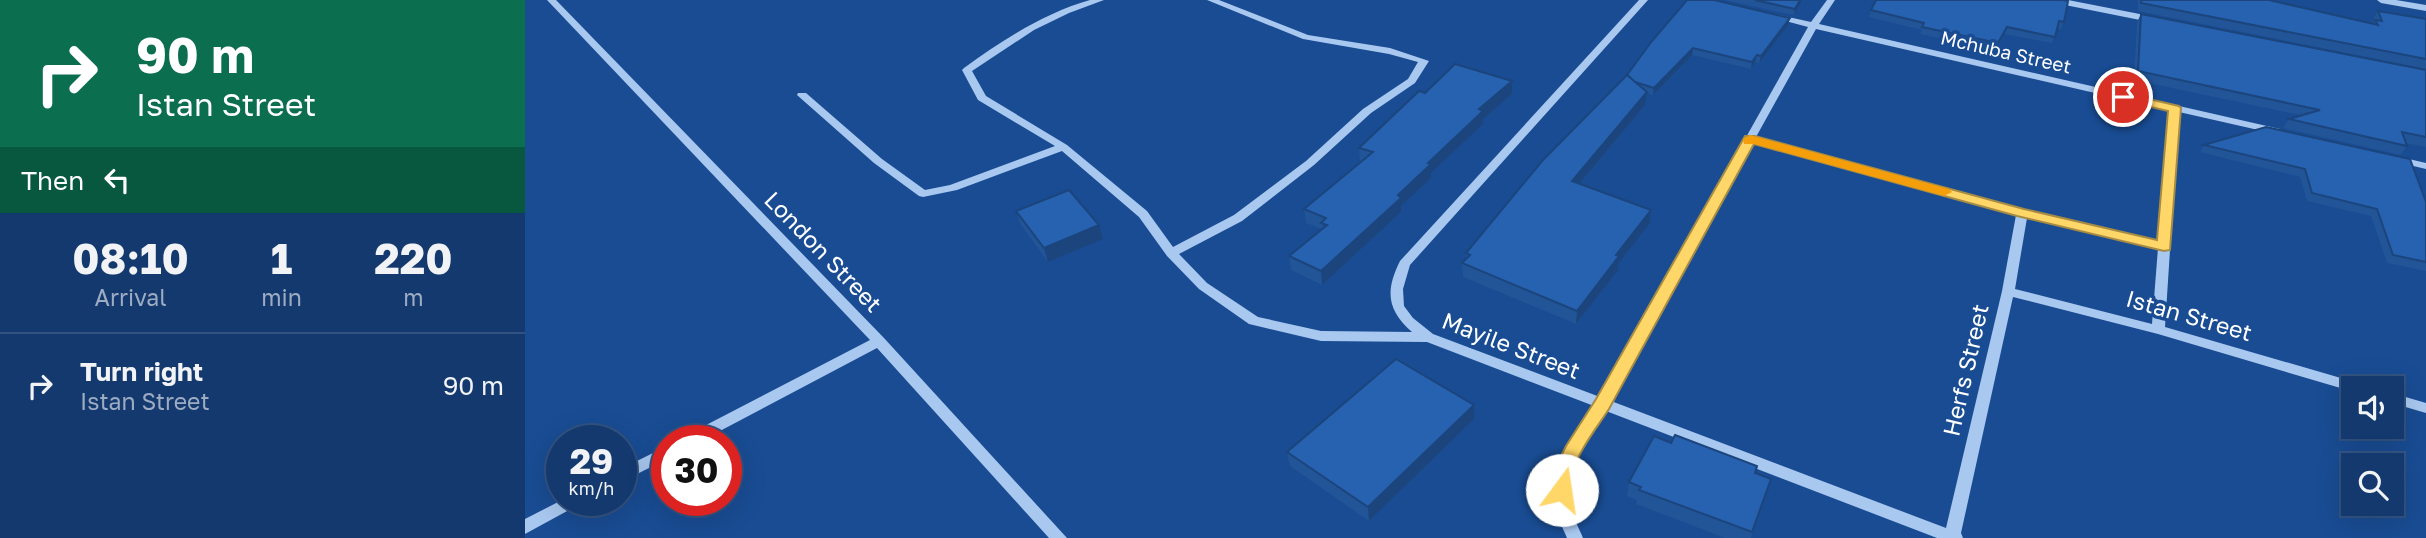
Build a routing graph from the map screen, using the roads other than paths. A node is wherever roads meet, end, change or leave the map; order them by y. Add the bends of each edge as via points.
1 (551, 0) edge
2 (1100, 0) edge
3 (1211, 0) edge
4 (1644, 0) edge
5 (1831, 0) edge
6 (2055, 0) edge
7 (2381, 0) edge
8 (2426, 8) edge
9 (1763, 14) edge
10 (2171, 23) edge
11 (1813, 26) junction
12 (802, 95) dead end
13 (2174, 108) junction
14 (2294, 135) edge
15 (1750, 139) junction
16 (1063, 147) junction
17 (2386, 157) edge
18 (2426, 166) edge
19 (2022, 213) junction
20 (2164, 246) junction
21 (1171, 253) junction
22 (2008, 291) junction
23 (2158, 330) junction
24 (1428, 337) junction
25 (879, 341) junction
26 (2341, 383) edge
27 (2404, 402) edge
28 (1602, 404) junction
29 (2426, 408) edge
30 (719, 425) edge
31 (546, 516) edge
32 (525, 527) edge
33 (1059, 538) edge
34 (1575, 538) edge
35 (1953, 538) edge

1 - 25 street, London Street
2 - 16 street via 1002,44 967,70 982,97
3 - 21 street via 1306,37 1425,61 1412,81 1367,111 1310,163 1238,218
4 - 24 street, Mayile Street via 1404,264 1396,286 1396,306 1407,323
5 - 11 street
6 - 10 street
7 - 8 street
9 - 11 street, Mchuba Street
11 - 13 street, Mchuba Street
11 - 15 street
12 - 16 street via 923,194 953,188
13 - 14 street, Mchuba Street
13 - 20 street
15 - 19 street
15 - 28 street
16 - 21 street via 1143,214
17 - 18 street
19 - 20 street
19 - 22 street, Herfs Street
20 - 23 street
21 - 24 street via 1203,286 1254,321 1321,336
22 - 23 street, Istan Street
22 - 35 street, Herfs Street
23 - 26 street, Istan Street
24 - 28 street, Mayile Street
25 - 30 street
25 - 33 street, London Street
27 - 29 street
28 - 34 street via 1562,475 1563,506
28 - 35 street, Mayile Street
31 - 32 street

